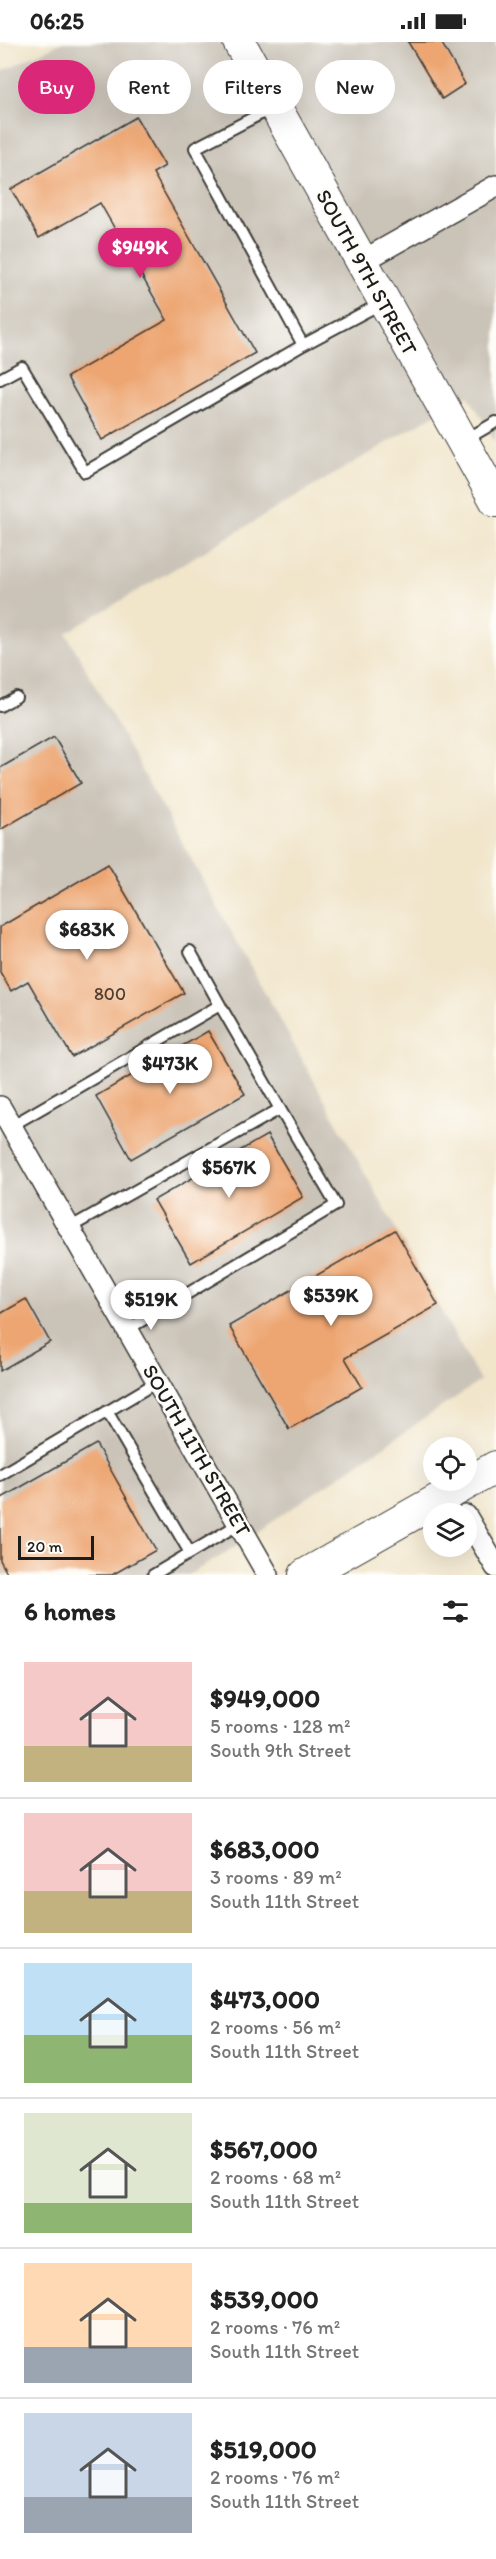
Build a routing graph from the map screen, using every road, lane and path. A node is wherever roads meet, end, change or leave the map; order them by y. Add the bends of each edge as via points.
1 (239, 42) edge
2 (249, 60) edge
3 (260, 114) edge
4 (279, 114) edge
5 (496, 186) edge
6 (361, 262) junction
7 (384, 302) junction
8 (303, 345) junction
9 (0, 379) edge
10 (496, 422) edge
11 (463, 442) junction
12 (496, 501) edge
13 (16, 697) dead end
14 (0, 706) edge
15 (190, 951) dead end
16 (220, 1005) junction
17 (0, 1107) edge
18 (280, 1109) junction
19 (11, 1126) junction
20 (69, 1228) junction
21 (128, 1329) junction
22 (158, 1382) junction
23 (107, 1411) junction
24 (492, 1471) edge
25 (0, 1475) edge
26 (464, 1503) edge
27 (239, 1524) junction
28 (423, 1524) edge
29 (477, 1534) edge
30 (190, 1553) junction
31 (496, 1567) edge
32 (153, 1575) edge
33 (268, 1575) edge
34 (305, 1575) edge

1 - 2 main road, SOUTH 9TH STREET
3 - 8 lane via 195,148
4 - 6 main road, SOUTH 9TH STREET
5 - 6 street
6 - 7 main road, SOUTH 9TH STREET
7 - 8 lane
7 - 11 main road, SOUTH 9TH STREET
8 - 9 lane via 85,472 22,367
10 - 11 lane
11 - 12 main road, SOUTH 9TH STREET
13 - 14 lane
15 - 16 lane
16 - 18 lane
16 - 19 lane
17 - 19 street, SOUTH 11TH STREET
18 - 20 lane
18 - 21 lane via 336,1205
19 - 20 street, SOUTH 11TH STREET
20 - 21 street, SOUTH 11TH STREET
21 - 22 street, SOUTH 11TH STREET
22 - 23 lane
22 - 27 street, SOUTH 11TH STREET
23 - 25 lane
23 - 30 lane
24 - 26 main road
27 - 30 lane
27 - 33 street, SOUTH 11TH STREET
28 - 34 main road
29 - 31 street
30 - 32 lane

